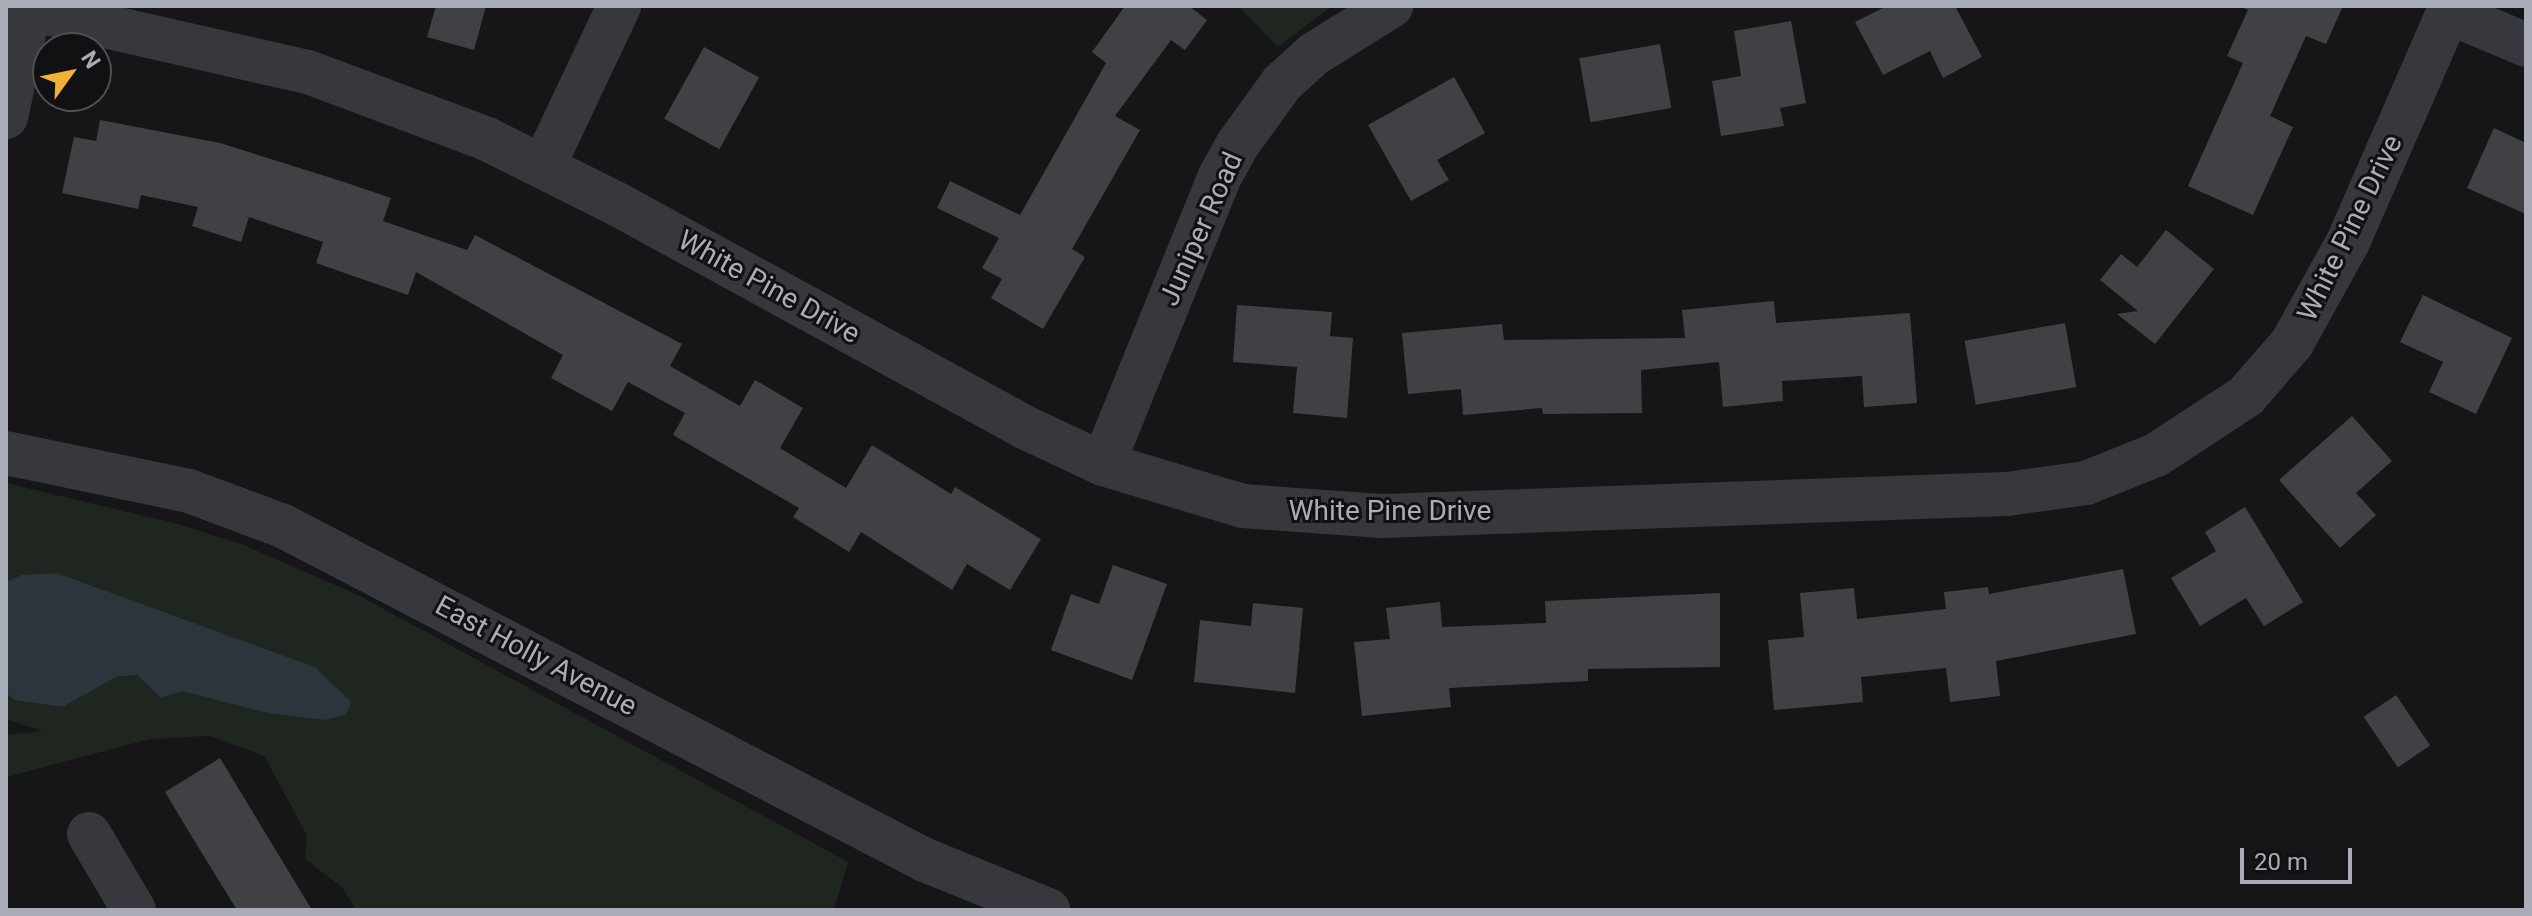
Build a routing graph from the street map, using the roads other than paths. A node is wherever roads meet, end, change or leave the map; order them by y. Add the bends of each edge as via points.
1 (619, 6) edge
2 (1391, 6) edge
3 (30, 7) edge
4 (2450, 9) edge
5 (2526, 45) edge
6 (6, 117) edge
7 (544, 165) junction
8 (6, 453) edge
9 (1103, 464) junction
10 (89, 834) dead end
11 (134, 910) edge
12 (1048, 910) edge

1 - 7 street
2 - 9 street, Juniper Road via 1303,64 1282,83 1238,144 1219,178
3 - 6 street
3 - 7 street, White Pine Drive via 308,72 434,117
4 - 5 street
4 - 9 street, White Pine Drive via 2348,242 2292,343 2246,396 2218,419 2156,455 2086,483 2007,494 1357,516 1202,498
7 - 9 street, White Pine Drive via 1024,427
8 - 12 street, East Holly Avenue via 189,491 283,526 925,860
10 - 11 street

